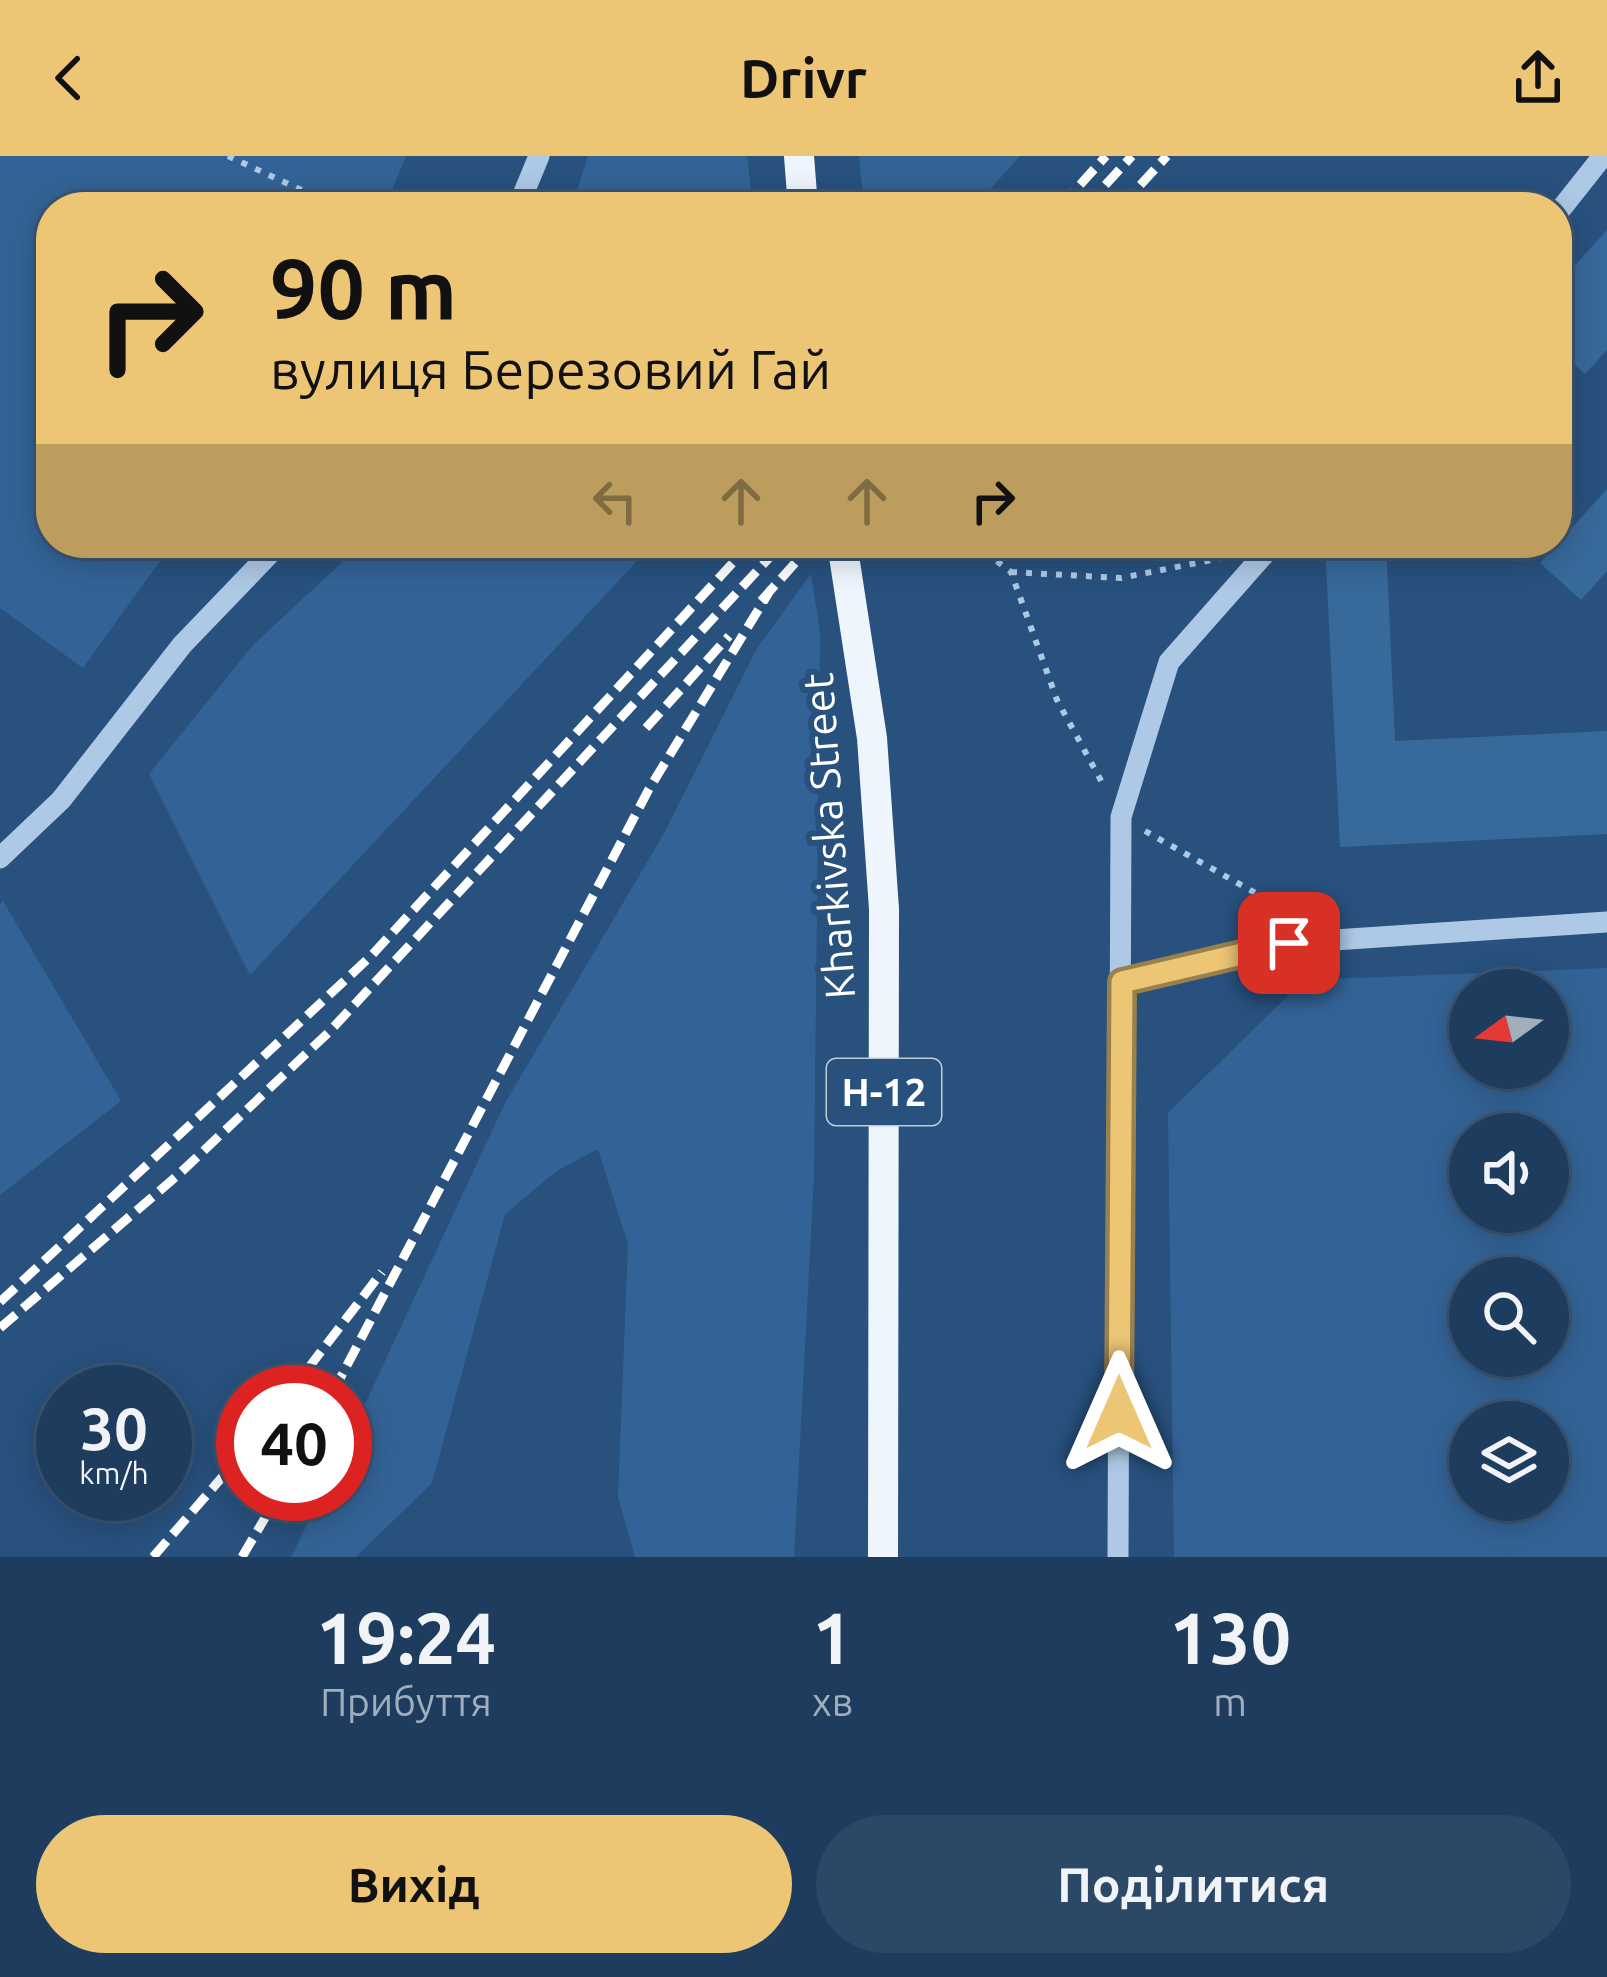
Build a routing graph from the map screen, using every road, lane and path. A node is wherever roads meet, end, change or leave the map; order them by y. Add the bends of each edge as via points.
1 (227, 156) edge
2 (539, 156) edge
3 (799, 156) edge
4 (1603, 156) edge
5 (305, 192) edge
6 (524, 192) edge
7 (802, 192) edge
8 (1572, 195) edge
9 (266, 558) edge
10 (844, 558) edge
11 (993, 558) edge
12 (1214, 558) edge
13 (1260, 558) edge
14 (1011, 572) junction
15 (1121, 818) junction
16 (0, 858) edge
17 (1275, 904) dead end
18 (1607, 922) edge
19 (1122, 982) junction
20 (884, 1557) edge
21 (1118, 1557) edge

1 - 5 path
2 - 6 street
3 - 7 main road
4 - 8 street
9 - 16 street via 182,645 61,800
10 - 20 main road, Kharkivska Street / Н-12 via 872,738 884,909
11 - 14 path
12 - 14 path via 1120,578
13 - 15 street via 1169,662
14 - 15 path via 1057,700
15 - 17 path
15 - 19 street
18 - 19 street via 1289,943
19 - 21 street

